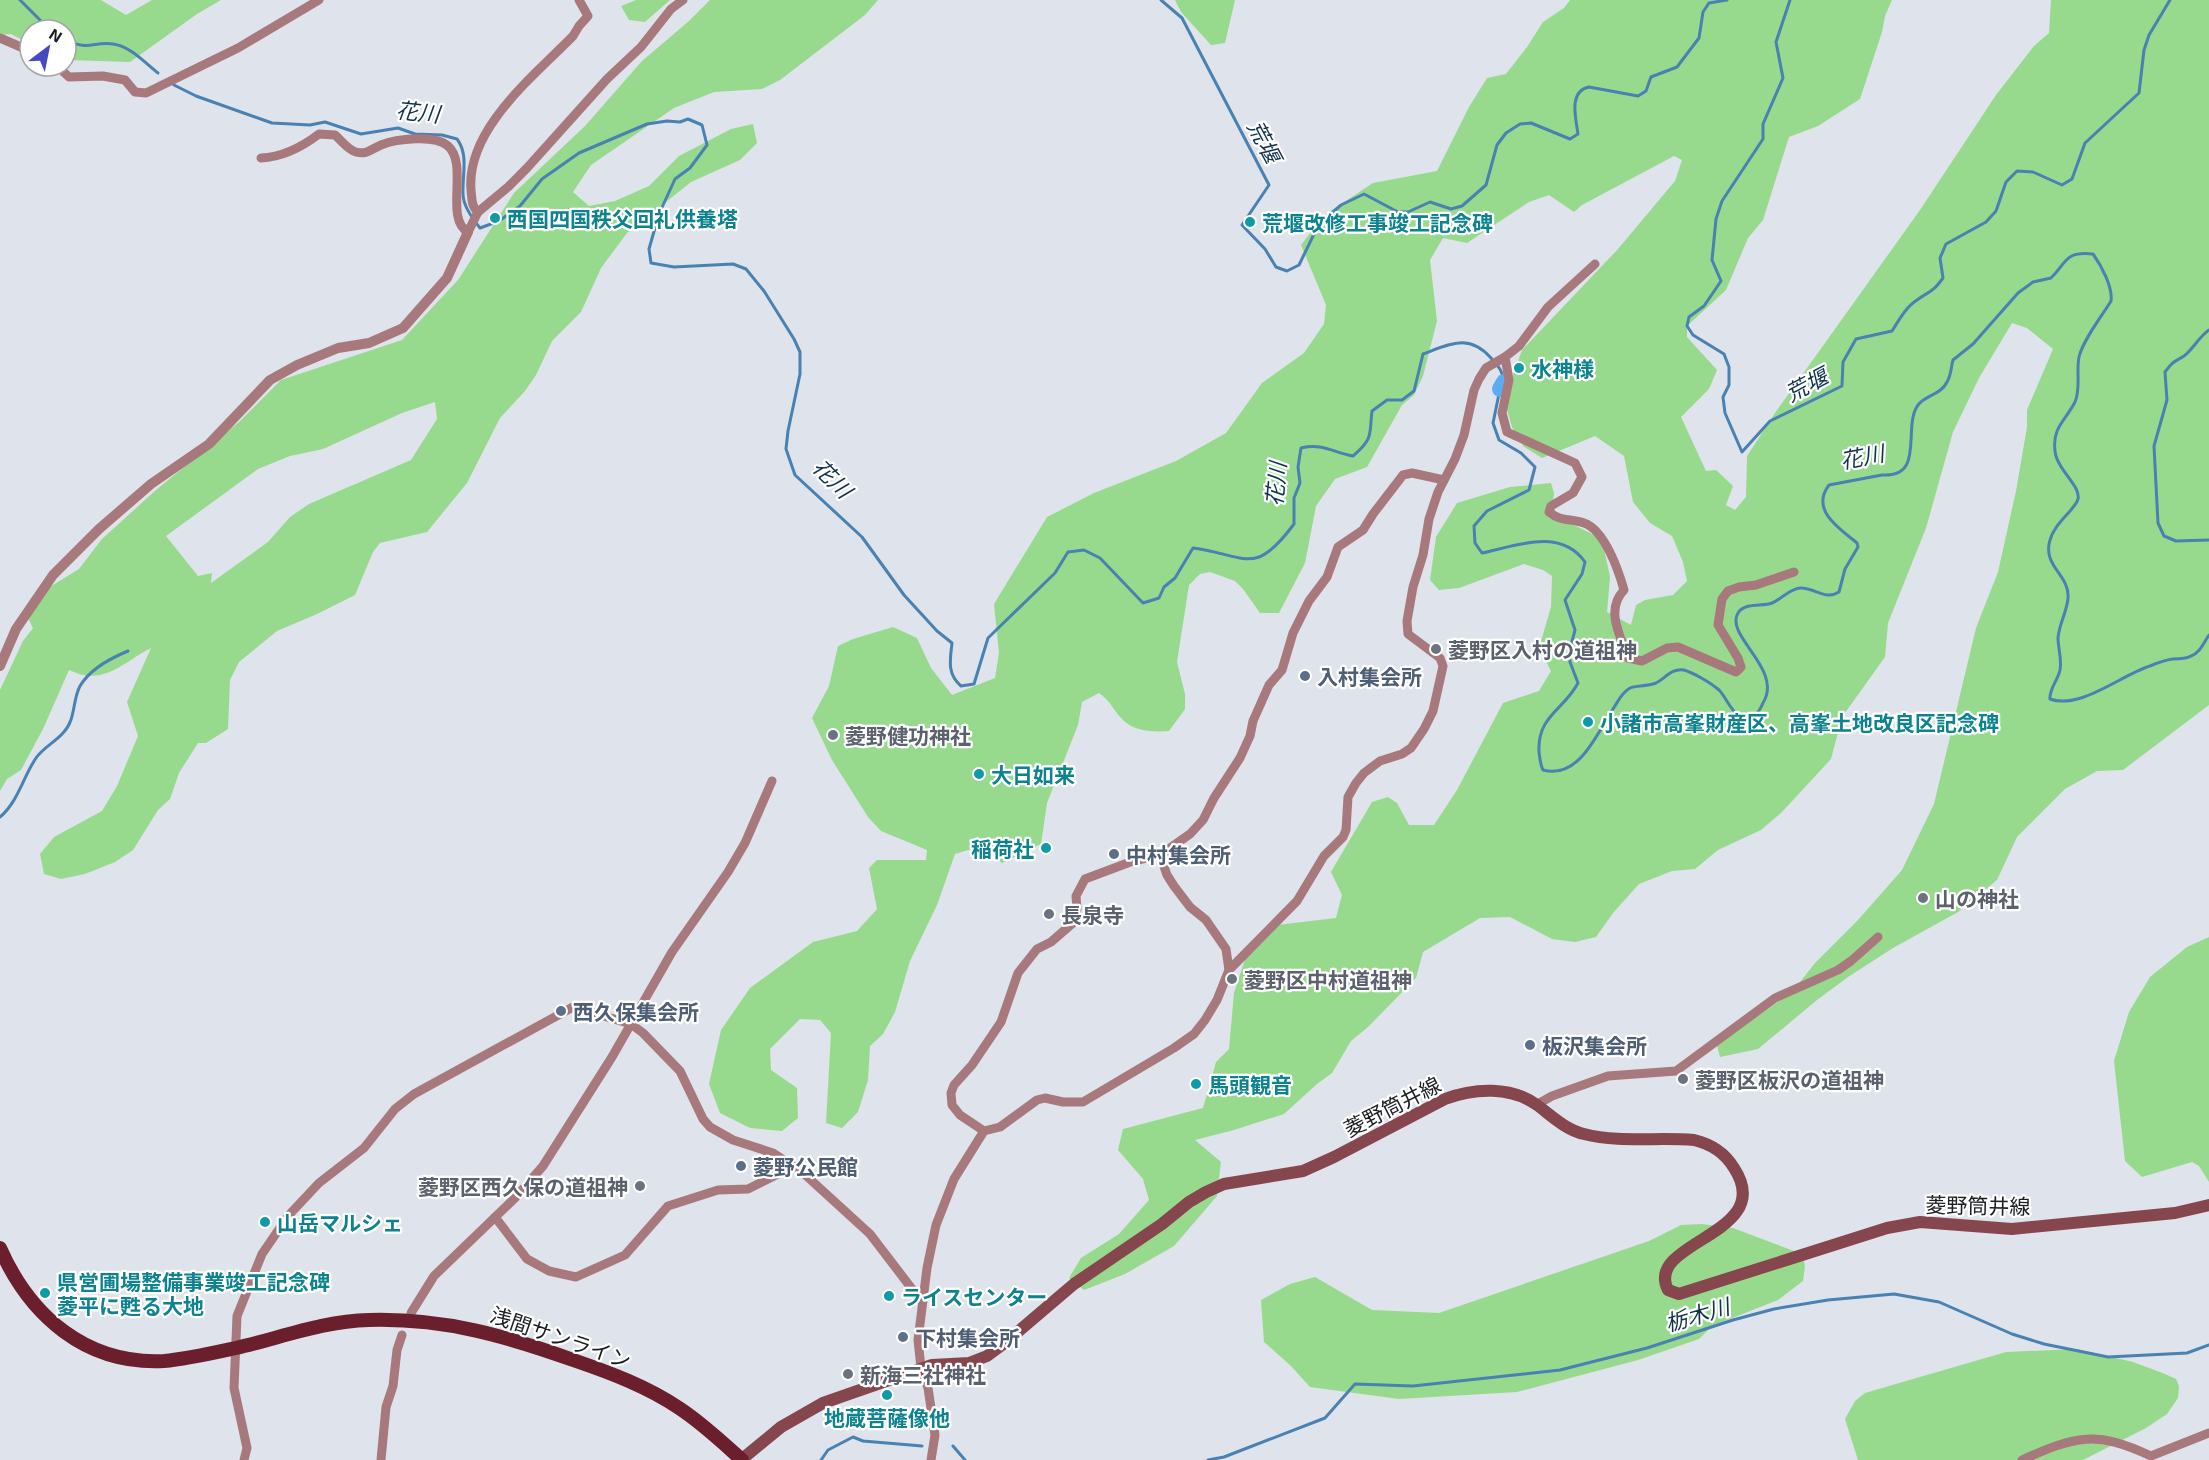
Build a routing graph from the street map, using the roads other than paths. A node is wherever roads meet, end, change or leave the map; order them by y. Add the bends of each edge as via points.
1 (319, 0) edge
2 (579, 0) edge
3 (683, 0) edge
4 (0, 38) edge
5 (18, 46) edge
6 (78, 77) edge
7 (261, 158) dead end
8 (477, 212) junction
9 (468, 232) junction
10 (1595, 264) dead end
11 (1505, 357) junction
12 (1444, 480) junction
13 (1794, 572) dead end
14 (0, 666) edge
15 (772, 781) dead end
16 (1161, 855) junction
17 (1878, 937) dead end
18 (1229, 970) junction
19 (631, 1024) junction
20 (1536, 1105) junction
21 (984, 1131) junction
22 (794, 1166) junction
23 (2209, 1205) edge
24 (495, 1216) junction
25 (0, 1248) edge
26 (922, 1302) junction
27 (411, 1313) dead end
28 (402, 1335) dead end
29 (235, 1348) junction
30 (921, 1368) junction
31 (2209, 1433) edge
32 (244, 1460) edge
33 (381, 1460) edge
34 (741, 1460) edge
35 (931, 1460) edge
36 (2022, 1460) edge

1 - 6 street via 238,48 146,93 135,92 125,80
2 - 8 street via 588,16 487,128 471,166 472,202
3 - 8 street via 526,168
4 - 5 street
7 - 9 street via 304,145 319,134 335,135 353,152 365,154 406,138 442,142 453,152 458,219
8 - 9 street
9 - 14 street via 447,278 403,328 369,344 338,348 270,380 209,444 151,484 99,529 50,581 16,629
10 - 11 street via 1548,307 1519,346
11 - 12 street via 1486,368 1479,379 1464,435
11 - 13 street via 1509,380 1502,413 1507,432 1575,463 1582,477 1573,493 1551,506 1549,512 1557,519 1593,528 1615,560 1624,590 1613,609 1628,658 1642,661 1667,648 1678,647 1736,672 1741,667 1738,658 1718,625 1722,599 1728,591
12 - 16 street via 1403,475 1363,530 1338,547 1327,578 1309,601 1293,633 1282,670 1269,685 1240,758 1203,820
12 - 18 street via 1429,519 1407,621 1408,634 1440,658 1443,666 1433,711 1411,748 1380,761 1364,773 1348,797 1343,837 1324,856 1297,901
15 - 19 street via 729,872 672,952
16 - 18 street via 1173,886 1206,920 1226,949
16 - 21 street via 1085,879 1076,896 1074,922 1037,949 1018,973 1001,1022 951,1093 952,1106
17 - 20 street via 1838,970 1775,998 1676,1071 1608,1076
18 - 21 street via 1205,1020 1194,1034 1174,1048 1083,1102 1036,1100 1000,1127
19 - 22 street via 680,1071 710,1126
19 - 24 street via 543,1166
19 - 29 street via 573,1007 414,1094 395,1109 364,1148 319,1183 288,1216 262,1254 237,1316
20 - 23 main road, 菱野筒井線 via 1580,1134 1694,1140 1724,1154 1740,1178 1742,1202 1721,1227 1670,1263 1666,1285 1679,1294 1906,1224 1933,1222 2012,1229 2175,1213
20 - 30 main road, 菱野筒井線 via 1505,1092 1464,1092 1303,1171 1224,1184 1189,1202 1074,1284 987,1356 969,1363
21 - 26 street via 954,1179 936,1225
22 - 24 street via 748,1189 718,1190 668,1206 625,1255 576,1277 549,1271 527,1259
22 - 26 street via 870,1234
24 - 27 street via 434,1276
25 - 29 main road, 浅間サンライン via 35,1307 61,1331 84,1344 119,1356 165,1360
26 - 30 street via 918,1340
28 - 33 street via 386,1407
29 - 32 street via 234,1388 247,1448
29 - 34 main road, 浅間サンライン via 336,1322 401,1321 475,1329 553,1352 650,1391 706,1427
30 - 34 main road, 菱野筒井線 via 823,1403 781,1427
30 - 35 street via 935,1435
31 - 36 street via 2151,1456 2121,1443 2094,1438 2065,1442

